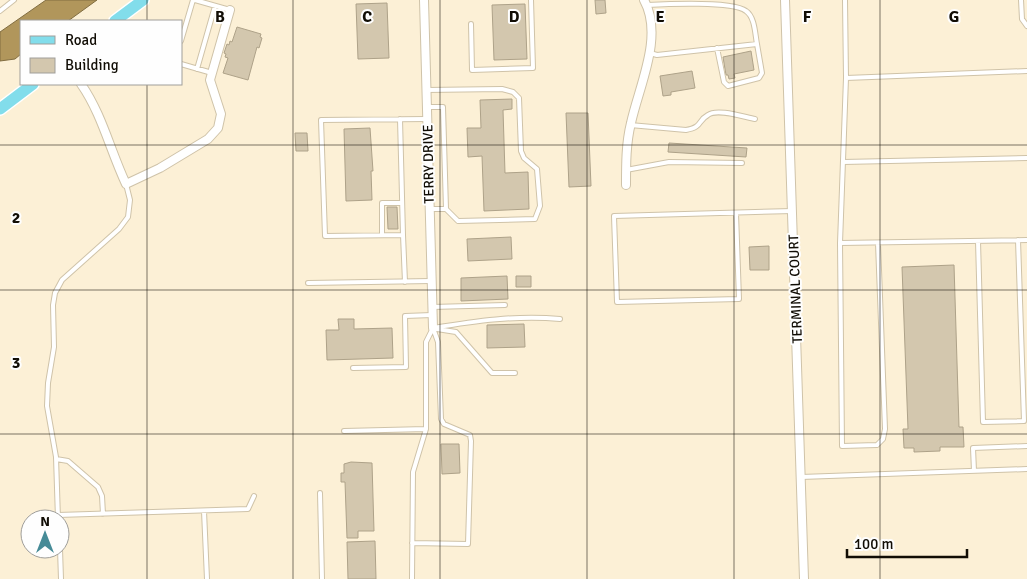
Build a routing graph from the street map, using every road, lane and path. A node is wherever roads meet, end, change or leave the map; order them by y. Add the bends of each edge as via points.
1 (14, 0) edge
2 (143, 0) edge
3 (194, 0) edge
4 (424, 0) edge
5 (531, 0) edge
6 (786, 0) edge
7 (845, 0) edge
8 (1021, 0) edge
9 (645, 3) edge
10 (214, 6) junction
11 (230, 10) joint
12 (0, 11) edge
13 (116, 20) edge
14 (471, 24) dead end
15 (1027, 26) edge
16 (182, 38) edge
17 (757, 44) junction
18 (718, 48) junction
19 (650, 53) junction
20 (182, 64) edge
21 (197, 69) junction
22 (1027, 72) edge
23 (212, 73) junction
24 (846, 78) junction
25 (32, 85) edge
26 (82, 85) edge
27 (426, 90) junction
28 (427, 107) junction
29 (0, 109) edge
30 (400, 118) junction
31 (427, 118) junction
32 (755, 118) dead end
33 (630, 125) junction
34 (1027, 158) edge
35 (843, 162) junction
36 (742, 163) dead end
37 (626, 170) junction
38 (126, 184) junction
39 (626, 185) dead end
40 (402, 203) junction
41 (430, 209) junction
42 (446, 209) junction
43 (793, 211) junction
44 (736, 213) junction
45 (382, 220) junction
46 (388, 221) dead end
47 (382, 235) junction
48 (403, 235) junction
49 (1018, 240) junction
50 (1027, 240) edge
51 (978, 241) junction
52 (878, 242) junction
53 (840, 243) junction
54 (431, 281) junction
55 (405, 282) junction
56 (308, 283) dead end
57 (505, 305) dead end
58 (432, 311) junction
59 (560, 319) dead end
60 (433, 328) junction
61 (353, 368) dead end
62 (516, 372) dead end
63 (426, 429) junction
64 (344, 431) dead end
65 (1027, 446) edge
66 (56, 459) junction
67 (1027, 469) edge
68 (974, 471) junction
69 (801, 477) junction
70 (320, 493) dead end
71 (254, 496) dead end
72 (58, 509) edge
73 (204, 511) junction
74 (103, 514) junction
75 (70, 516) edge
76 (412, 543) junction
77 (60, 559) edge
78 (61, 579) edge
79 (207, 579) edge
80 (322, 579) edge
81 (412, 579) edge
82 (804, 579) edge

1 - 12 lane
2 - 13 main road
3 - 10 lane
3 - 16 lane
4 - 27 street, TERRY DRIVE
5 - 14 lane via 533,68 472,70
6 - 43 street, TERMINAL COURT
7 - 24 lane
8 - 15 lane via 1022,19
9 - 17 lane via 729,6 746,11 752,18
9 - 19 street via 651,27
10 - 11 lane
10 - 21 lane
11 - 23 street
17 - 18 lane
17 - 18 lane via 760,78 728,86 724,82
18 - 19 lane via 657,56
19 - 33 street
20 - 21 lane
21 - 23 lane
22 - 24 lane
23 - 38 street via 210,80 221,114 218,128 208,139
24 - 35 lane
25 - 29 main road
26 - 38 street via 100,118
27 - 28 street, TERRY DRIVE
27 - 42 lane via 502,89 513,92 519,98 521,151 537,169 540,206 535,219 458,221
28 - 31 street, TERRY DRIVE
28 - 42 lane via 443,107
30 - 31 lane
30 - 40 lane
30 - 47 lane via 321,120 325,236
31 - 41 street, TERRY DRIVE
32 - 33 lane via 717,112 707,115 695,129 686,130
33 - 37 street
34 - 35 lane
35 - 53 lane
36 - 37 lane via 668,162
37 - 39 street
38 - 66 lane via 130,200 128,217 62,280 55,292 54,347 47,406
40 - 45 lane via 382,203
40 - 48 lane via 400,221
41 - 42 lane
41 - 54 street, TERRY DRIVE
43 - 44 lane
43 - 69 street, TERMINAL COURT
44 - 44 lane via 614,216 617,302 739,299
45 - 46 lane
45 - 47 lane
47 - 48 lane
48 - 55 lane
49 - 50 lane
49 - 51 lane
49 - 51 lane via 1024,421 983,422
51 - 52 lane
52 - 53 lane
52 - 53 lane via 885,429 883,439 877,445 850,446 842,446
54 - 55 lane
54 - 58 street, TERRY DRIVE
55 - 56 lane
57 - 58 lane
58 - 60 street, TERRY DRIVE
58 - 61 lane via 405,316 406,367
59 - 60 lane via 515,317
60 - 62 lane via 456,332 492,373
60 - 63 lane via 426,342
60 - 76 lane via 438,342 441,419 444,424 470,435 471,441 468,544
63 - 64 lane
63 - 76 lane via 413,472
65 - 68 lane via 973,448
66 - 72 lane
66 - 74 lane via 68,461 98,487
67 - 68 lane
68 - 69 lane
69 - 82 street, TERMINAL COURT
70 - 80 lane
71 - 73 lane via 248,509
73 - 74 lane
73 - 79 lane
74 - 75 lane
76 - 81 lane
77 - 78 lane

